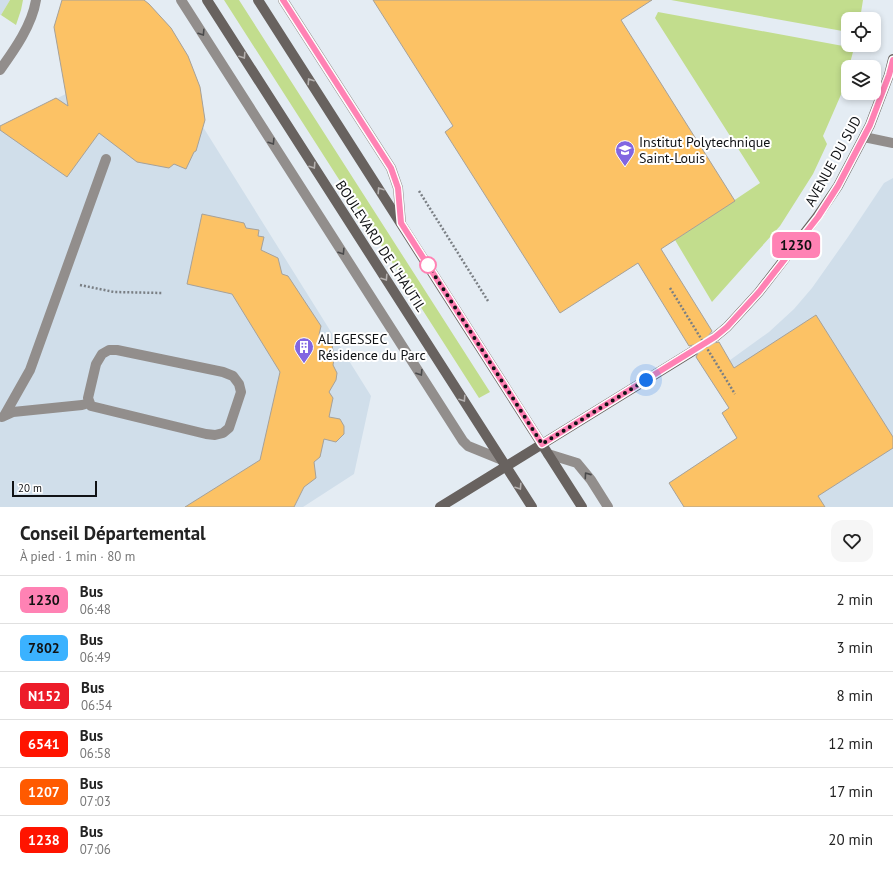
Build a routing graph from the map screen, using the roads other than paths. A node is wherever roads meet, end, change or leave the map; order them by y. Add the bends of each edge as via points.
1 (36, 0) edge
2 (181, 0) edge
3 (207, 0) edge
4 (258, 0) edge
5 (283, 0) edge
6 (893, 59) edge
7 (0, 70) edge
8 (864, 137) junction
9 (893, 143) edge
10 (106, 159) dead end
11 (401, 223) junction
12 (715, 337) tunnel mouth
13 (693, 351) tunnel mouth
14 (89, 403) junction
15 (2, 417) edge
16 (542, 444) junction
17 (548, 454) junction
18 (503, 463) junction
19 (440, 507) edge
20 (532, 507) edge
21 (582, 507) edge
22 (608, 507) edge

1 - 7 street via 17,45
2 -> 18 street via 463,441
3 -> 18 main road, BOULEVARD DE L'HAUTIL
11 -> 4 main road, BOULEVARD DE L'HAUTIL
5 - 11 street via 391,168 398,188
6 - 8 main road, AVENUE DU SUD
8 - 9 street
8 - 12 main road, AVENUE DU SUD via 818,217 759,292
10 - 15 street via 30,370
11 - 16 main road, BOULEVARD DE L'HAUTIL
13 - 16 main road
14 - 14 street via 92,406 215,434 223,433 229,428 241,392 233,376 223,372 109,350 102,354 96,364
14 - 15 street via 13,412
16 - 17 main road, BOULEVARD DE L'HAUTIL
16 - 18 main road
17 - 21 main road, BOULEVARD DE L'HAUTIL
22 -> 17 street via 577,463
18 - 19 main road
18 -> 20 main road, BOULEVARD DE L'HAUTIL

